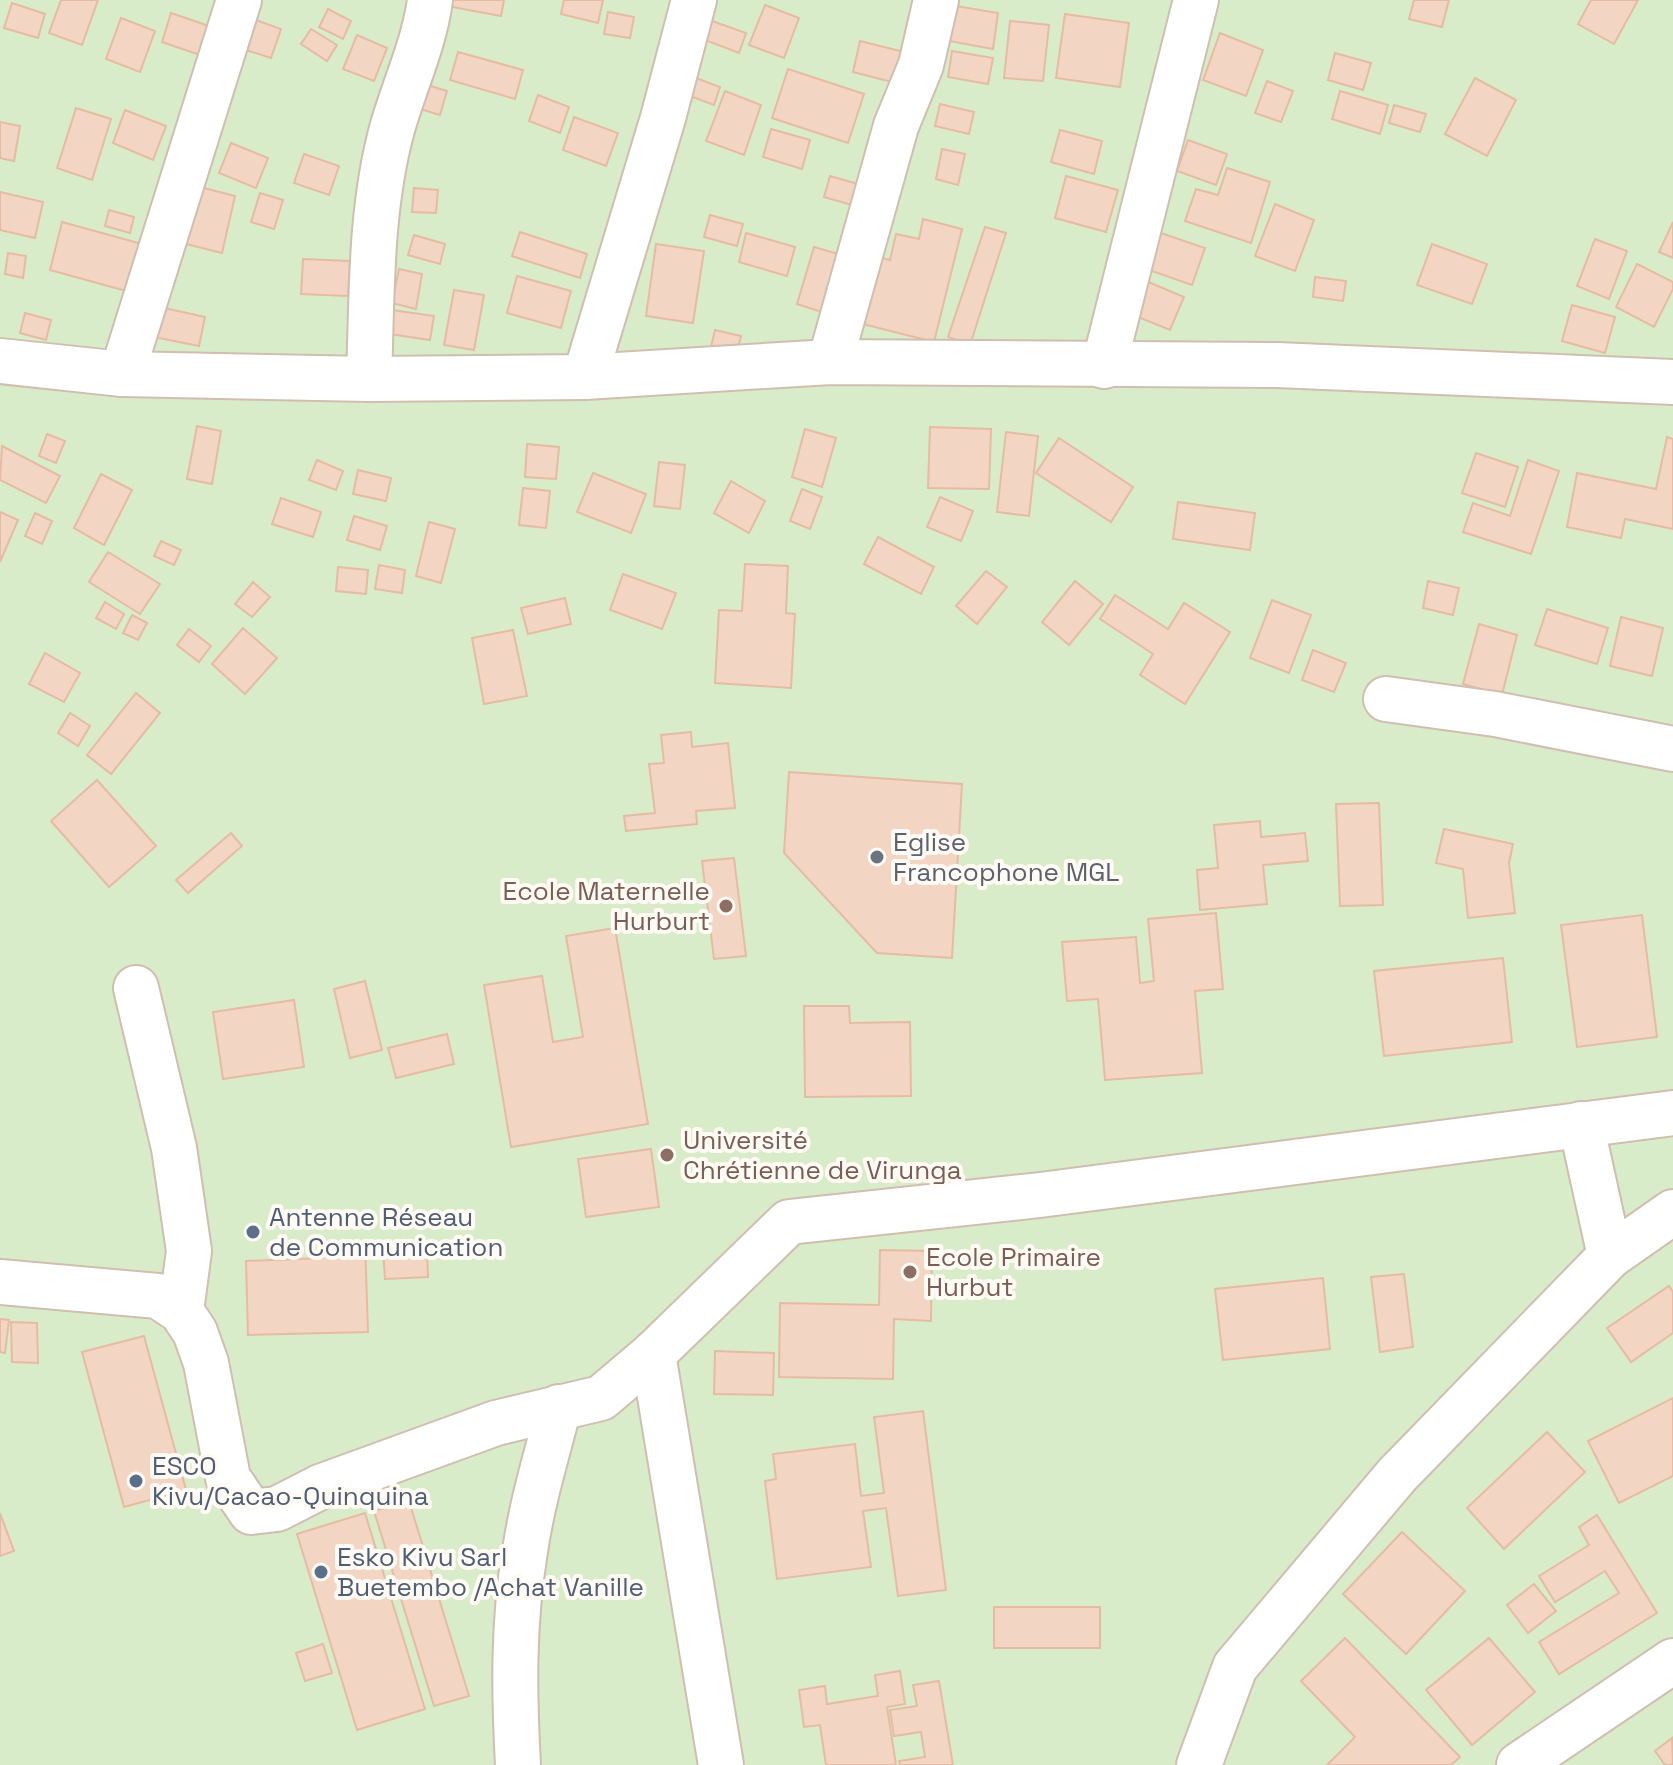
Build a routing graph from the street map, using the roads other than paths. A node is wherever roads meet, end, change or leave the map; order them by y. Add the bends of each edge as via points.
1 (239, 0) edge
2 (430, 0) edge
3 (694, 0) edge
4 (936, 0) edge
5 (1196, 0) edge
6 (0, 361) edge
7 (830, 362) junction
8 (1104, 366) junction
9 (122, 374) junction
10 (585, 377) junction
11 (369, 379) junction
12 (1673, 382) edge
13 (1386, 699) dead end
14 (1673, 749) edge
15 (136, 988) dead end
16 (1673, 1113) edge
17 (1581, 1124) junction
18 (1673, 1212) edge
19 (1610, 1256) junction
20 (0, 1282) edge
21 (181, 1311) junction
22 (653, 1354) junction
23 (559, 1407) junction
24 (1673, 1661) edge
25 (1546, 1758) edge
26 (518, 1765) edge
27 (721, 1765) edge
28 (1199, 1765) edge

1 - 9 street
2 - 11 street via 392,130 375,216
3 - 10 street
4 - 7 street
5 - 8 street
6 - 9 street
7 - 8 street
7 - 10 street
8 - 12 street via 1277,365
9 - 11 street
10 - 11 street
13 - 14 street
15 - 21 street via 174,1148 189,1251
16 - 17 street
17 - 19 street
17 - 22 street via 1040,1195 789,1222
18 - 19 street
19 - 28 street via 1397,1475 1235,1667
20 - 21 street via 158,1296
21 - 23 street via 206,1363 228,1478 251,1512 277,1509 320,1487 496,1423
22 - 23 street via 601,1398
22 - 27 street
23 - 26 street via 525,1549 516,1624
24 - 25 street

